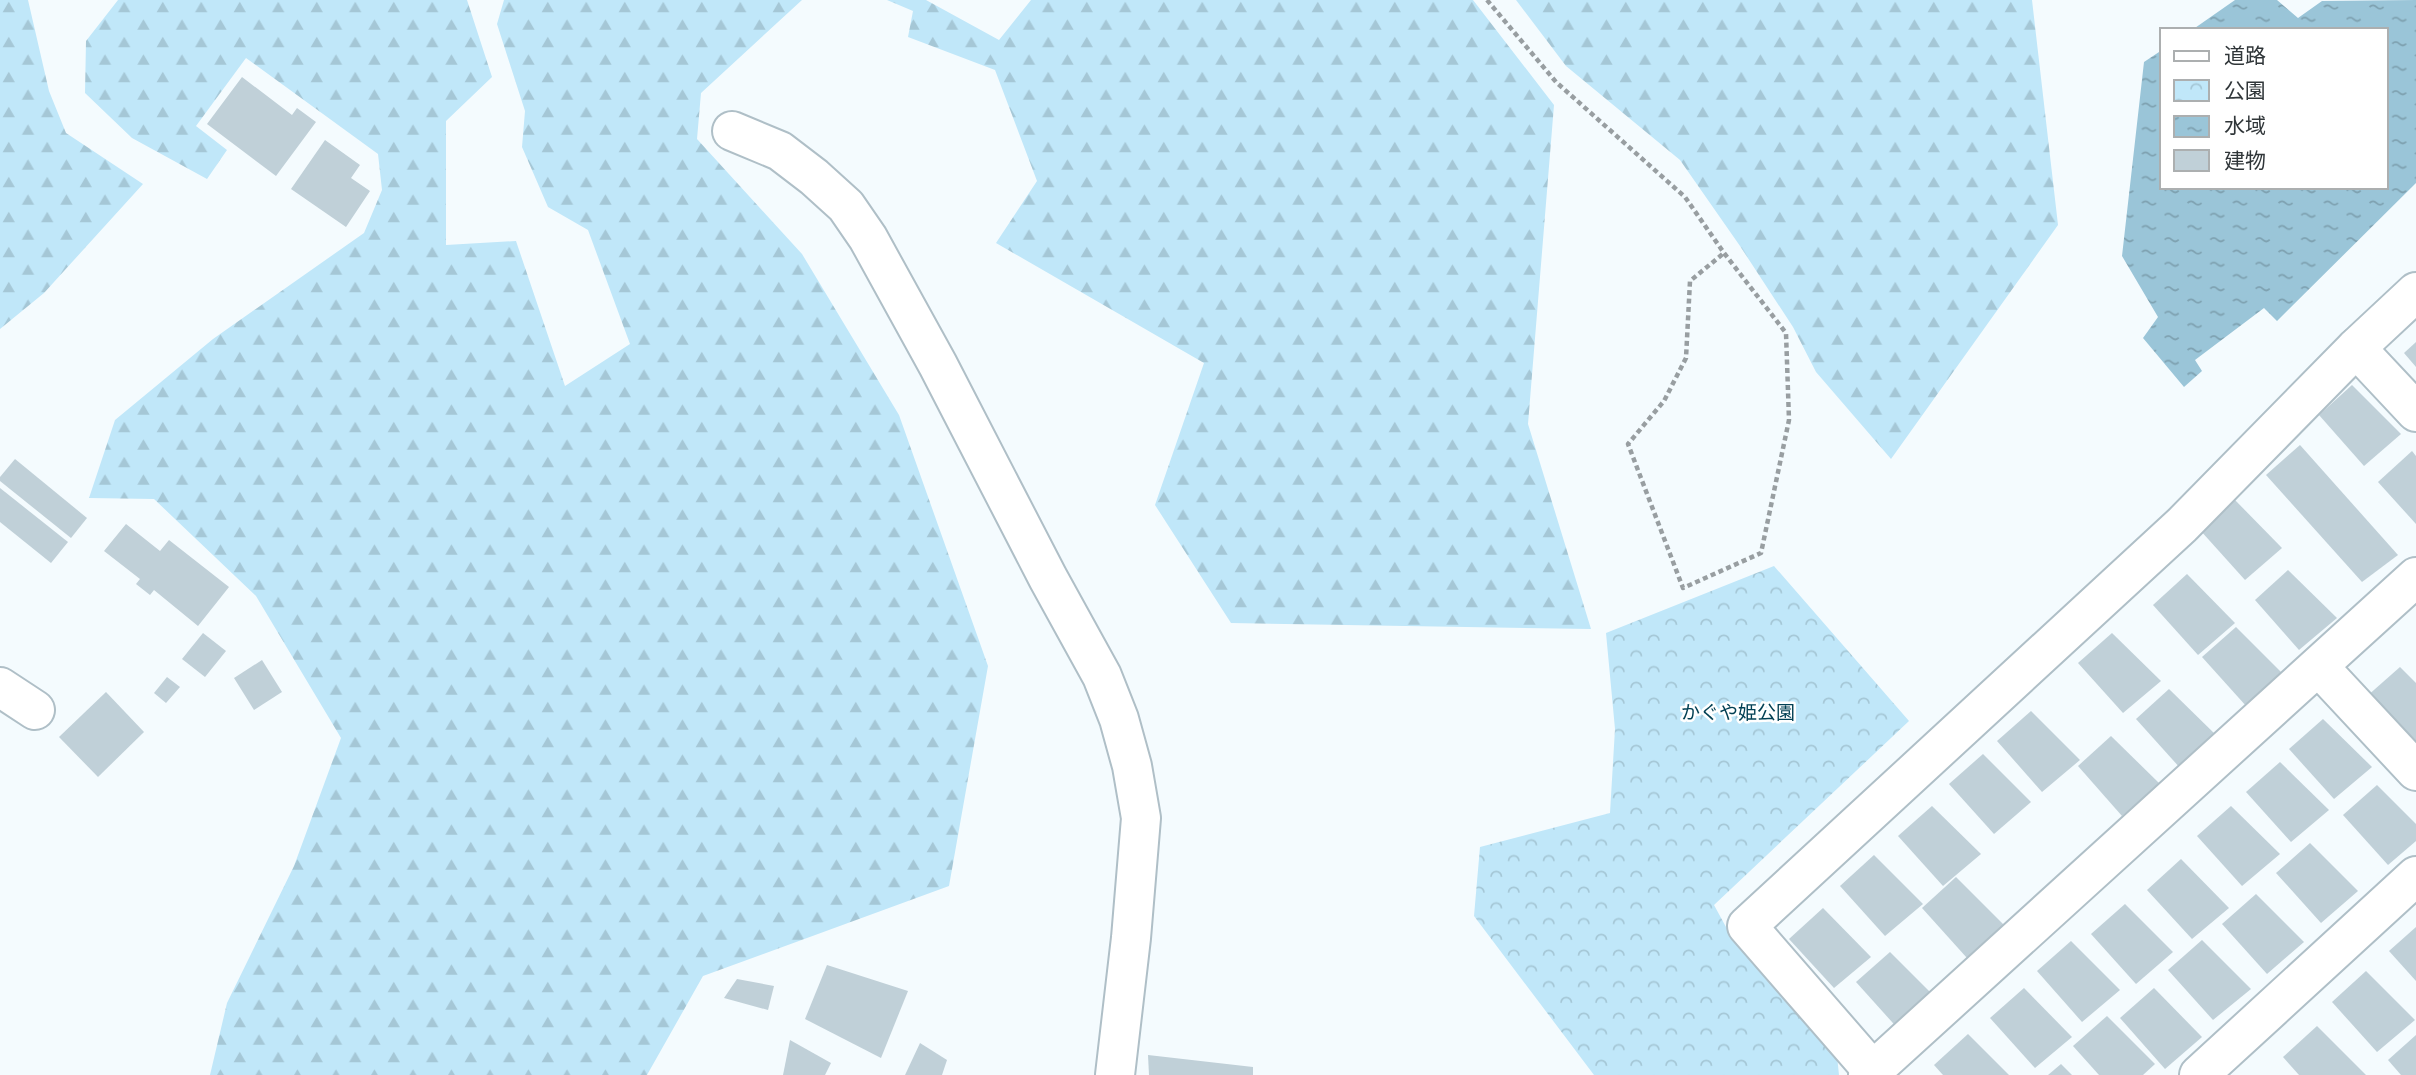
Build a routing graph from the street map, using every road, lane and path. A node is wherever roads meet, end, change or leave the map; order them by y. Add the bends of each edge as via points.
1 (1487, 0) edge
2 (732, 131) dead end
3 (1724, 253) junction
4 (2416, 292) edge
5 (2356, 348) junction
6 (2416, 412) edge
7 (2416, 577) edge
8 (2319, 667) junction
9 (0, 687) edge
10 (35, 710) dead end
11 (2416, 771) edge
12 (2416, 876) edge
13 (1871, 1073) edge
14 (1115, 1075) edge
15 (2199, 1075) edge

1 - 3 path via 1556,82 1685,197
2 - 14 street via 780,151 814,177 846,206 868,238 1102,676 1132,766 1141,818
3 - 3 path via 1786,333 1789,420 1761,553 1683,588 1628,444 1664,401 1686,358 1690,281
4 - 5 street
5 - 6 street
5 - 13 street via 2182,525 1747,926
7 - 8 street
8 - 11 street
8 - 13 street
9 - 10 street
12 - 15 street

